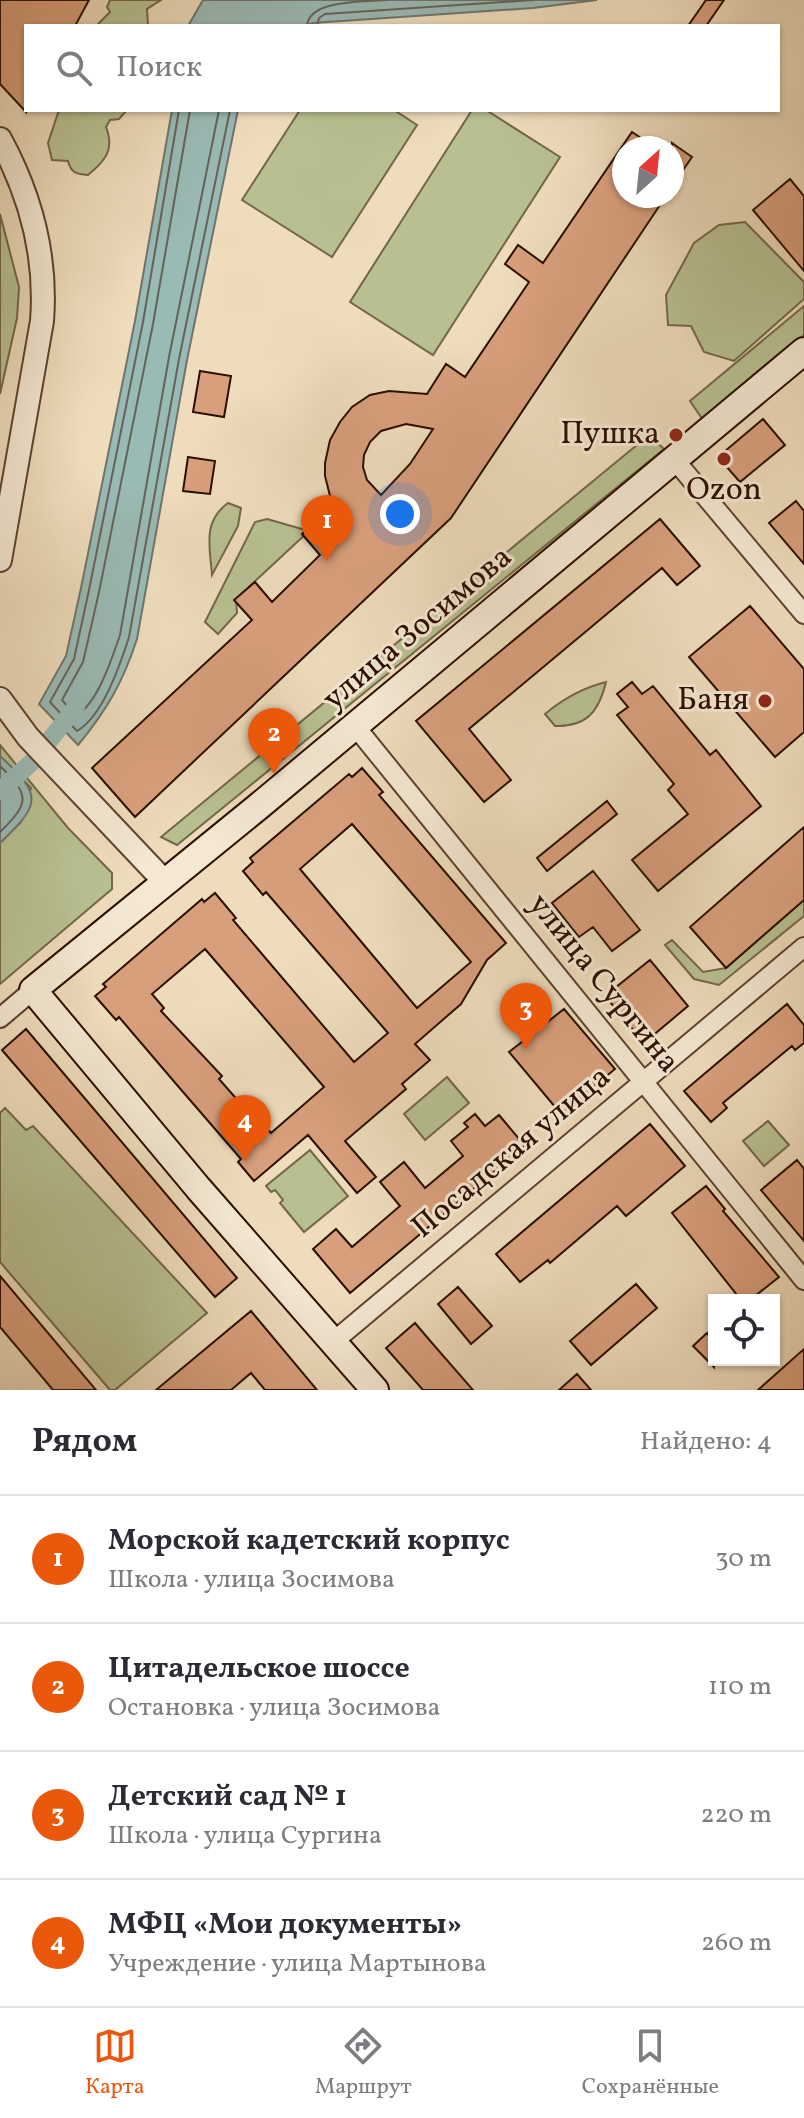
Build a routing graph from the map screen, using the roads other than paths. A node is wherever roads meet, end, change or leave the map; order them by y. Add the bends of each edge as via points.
1 (0, 139) edge
2 (804, 351) edge
3 (674, 459) junction
4 (0, 560) edge
5 (804, 614) edge
6 (0, 699) edge
7 (355, 726) junction
8 (165, 882) junction
9 (804, 947) edge
10 (33, 990) junction
11 (0, 1018) edge
12 (643, 1082) junction
13 (804, 1280) edge
14 (333, 1342) junction
15 (375, 1390) edge

1 - 4 street via 33,219 44,282 42,321
2 - 3 main road, улица Зосимова
3 - 5 street
3 - 7 main road, улица Зосимова
6 - 8 street via 28,737
7 - 8 main road, улица Зосимова
7 - 12 street, улица Сургина
8 - 10 main road, улица Зосимова
9 - 12 street, Посадская улица
10 - 11 street, улица Зосимова
10 - 14 main road
12 - 13 street, улица Сургина
12 - 14 street, Посадская улица
14 - 15 main road

